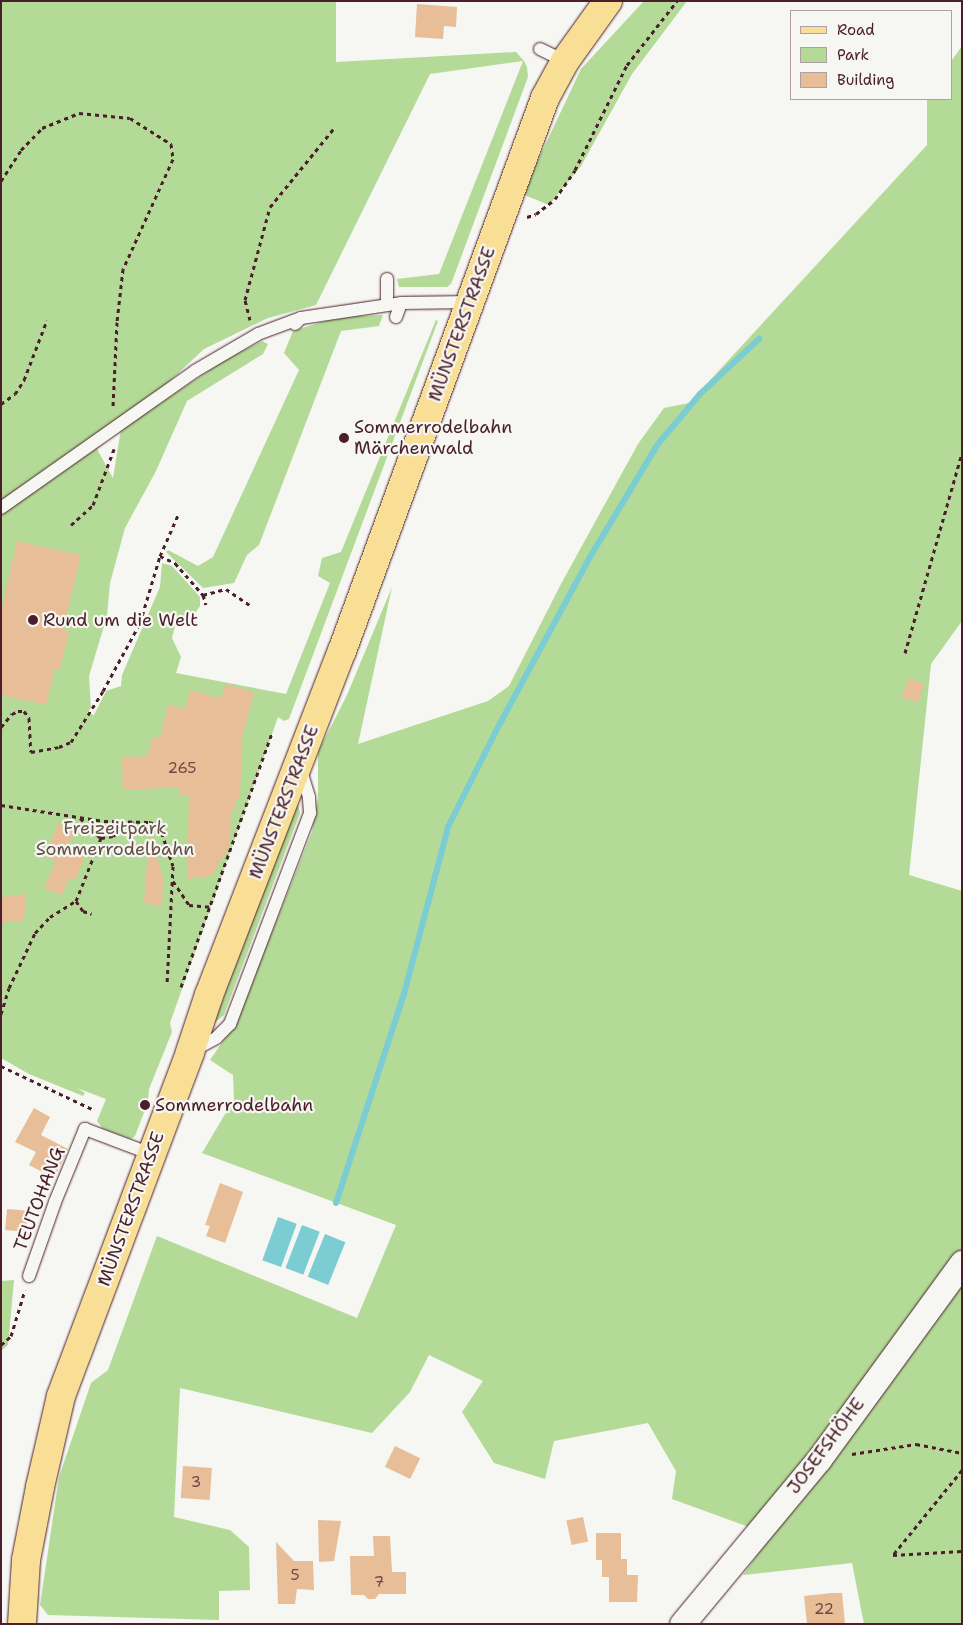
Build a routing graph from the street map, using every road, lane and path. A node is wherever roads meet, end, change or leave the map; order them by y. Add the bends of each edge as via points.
1 (608, 1) edge
2 (677, 1) edge
3 (540, 48) dead end
4 (565, 62) junction
5 (335, 127) dead end
6 (1, 180) edge
7 (500, 221) junction
8 (387, 279) dead end
9 (470, 302) junction
10 (401, 303) junction
11 (386, 305) junction
12 (396, 317) dead end
13 (301, 318) junction
14 (47, 320) dead end
15 (290, 329) dead end
16 (258, 334) junction
17 (1, 404) edge
18 (112, 430) junction
19 (962, 453) edge
20 (1, 508) edge
21 (178, 515) dead end
22 (71, 524) dead end
23 (160, 556) junction
24 (204, 595) junction
25 (206, 605) dead end
26 (250, 605) dead end
27 (905, 653) dead end
28 (1, 727) edge
29 (272, 733) dead end
30 (1, 805) edge
31 (79, 817) junction
32 (134, 822) junction
33 (101, 838) junction
34 (172, 880) junction
35 (76, 901) junction
36 (210, 907) junction
37 (92, 914) dead end
38 (167, 984) dead end
39 (181, 988) dead end
40 (1, 1014) edge
41 (1, 1066) edge
42 (92, 1109) dead end
43 (152, 1154) junction
44 (962, 1263) edge
45 (29, 1276) joint
46 (1, 1345) edge
47 (962, 1453) edge
48 (818, 1459) junction
49 (962, 1470) edge
50 (962, 1551) edge
51 (22, 1624) edge
52 (682, 1624) edge

1 - 4 main road, MÜNSTERSTRASSE
2 - 7 path via 627,65 575,170 555,199 536,214
3 - 4 lane
4 - 7 main road, MÜNSTERSTRASSE via 545,98
5 - 16 path via 270,207 245,300 247,317
6 - 18 path via 21,150 42,128 79,113 130,118 171,144 173,159 123,269
7 - 9 main road, MÜNSTERSTRASSE
8 - 11 lane
9 - 10 lane
9 - 43 main road, MÜNSTERSTRASSE
10 - 11 lane
10 - 12 lane
11 - 13 lane
13 - 15 lane
13 - 16 lane
14 - 17 path via 24,380 15,394
16 - 18 lane via 195,371
18 - 20 lane
18 - 22 path via 114,449 93,506
19 - 27 path
21 - 23 path
23 - 24 path via 175,563
23 - 28 path via 140,623 71,742 31,752 29,718 24,712 12,714
24 - 25 path
24 - 26 path via 226,589
29 - 36 path
30 - 31 path
31 - 32 path
31 - 33 path
32 - 33 path via 112,836
32 - 34 path via 159,825 173,866
33 - 35 path
34 - 36 path via 190,905
34 - 38 path
35 - 37 path via 83,911
35 - 40 path via 50,917 35,932 9,988
36 - 39 path
41 - 42 path
43 - 45 lane, TEUTOHANG via 85,1129
43 - 51 main road, MÜNSTERSTRASSE via 61,1396 26,1560
44 - 48 street, JOSEFSHÖHE
45 - 46 path, TEUTOHANG via 11,1336
47 - 48 path via 916,1444
48 - 52 street, JOSEFSHÖHE
49 - 50 path via 893,1556

